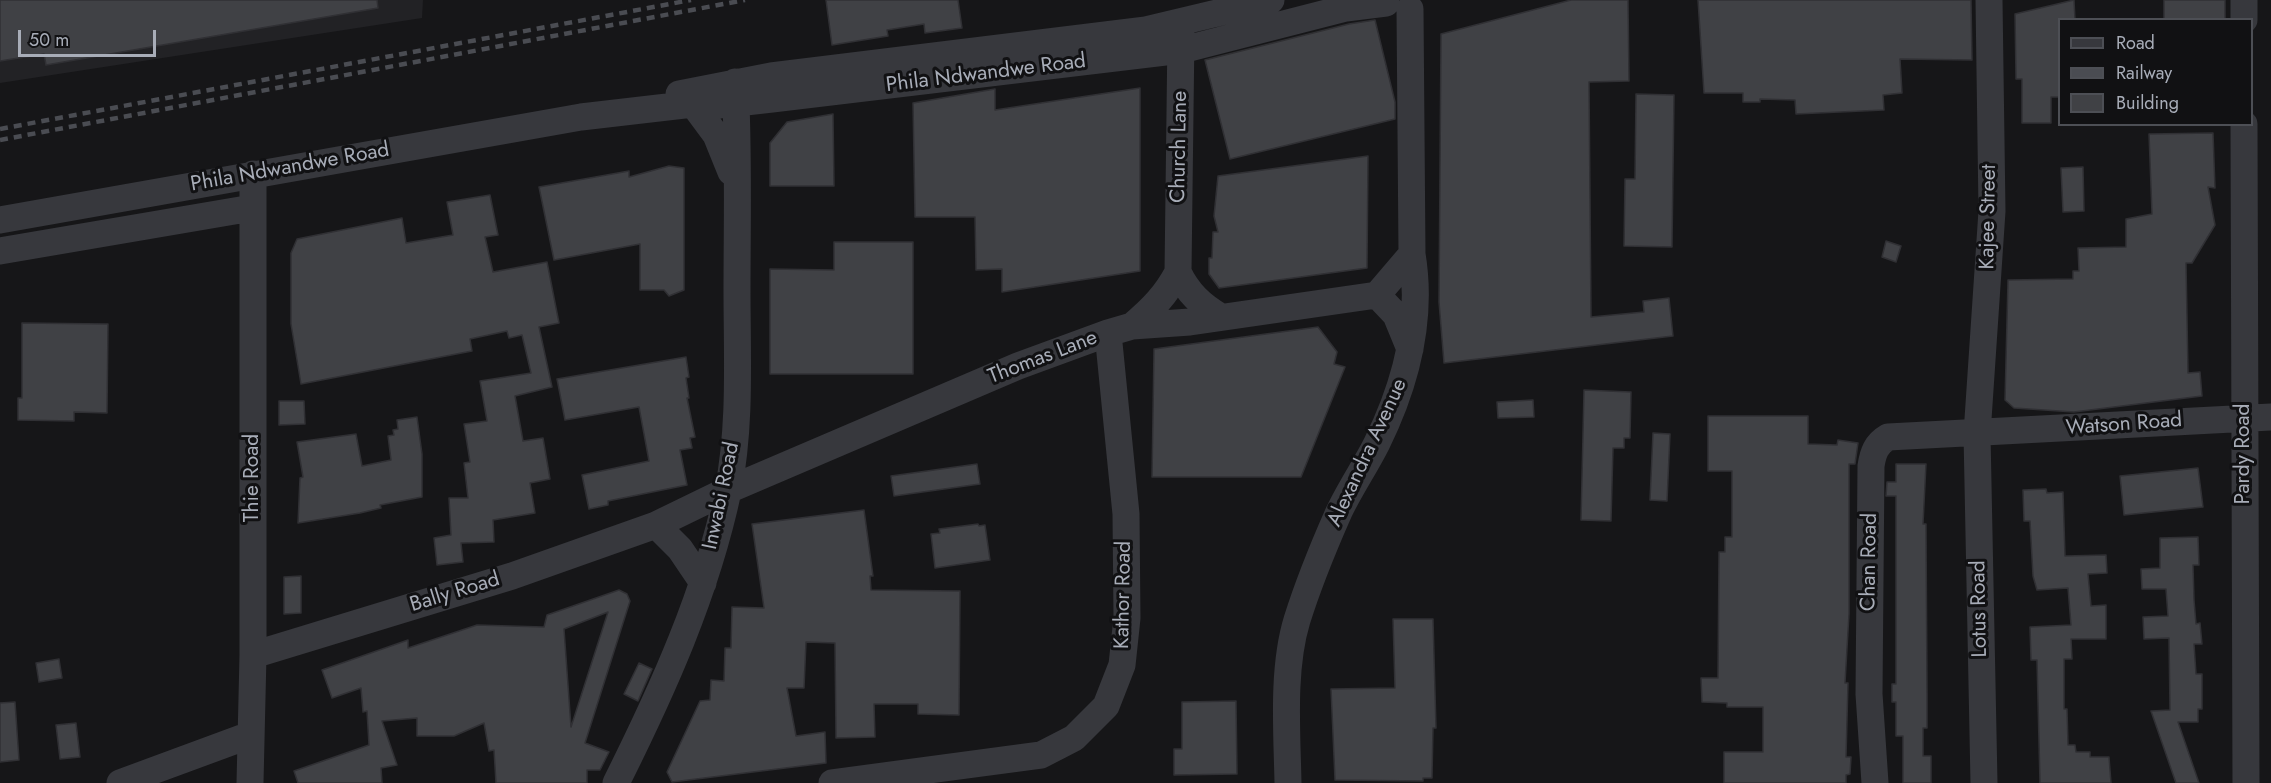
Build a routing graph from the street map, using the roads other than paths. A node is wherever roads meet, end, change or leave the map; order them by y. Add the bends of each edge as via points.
1 (1271, 0) edge
2 (1989, 0) edge
3 (2244, 0) edge
4 (1401, 3) edge
5 (2244, 18) edge
6 (1181, 23) junction
7 (1182, 50) junction
8 (735, 92) junction
9 (693, 104) junction
10 (581, 117) junction
11 (2244, 126) edge
12 (253, 174) junction
13 (736, 191) junction
14 (252, 208) junction
15 (0, 220) edge
16 (0, 251) edge
17 (1412, 254) junction
18 (1178, 272) junction
19 (1377, 295) junction
20 (1221, 317) junction
21 (1120, 330) junction
22 (1410, 350) junction
23 (2271, 417) edge
24 (2244, 418) junction
25 (1977, 434) junction
26 (728, 490) junction
27 (656, 525) junction
28 (703, 583) junction
29 (253, 655) junction
30 (250, 735) junction
31 (120, 783) edge
32 (250, 783) edge
33 (616, 783) edge
34 (832, 783) edge
35 (1288, 783) edge
36 (1875, 783) edge
37 (1984, 783) edge
38 (2246, 783) edge

1 - 6 street, Phila Ndwandwe Road
2 - 25 street, Kajee Street via 1992,211
3 - 5 street
4 - 7 street, Phila Ndwandwe Road via 1347,8
4 - 17 street, Alexandra Avenue
6 - 7 street, Church Lane
6 - 8 street, Phila Ndwandwe Road
7 - 8 street, Phila Ndwandwe Road
7 - 18 street, Church Lane
8 - 9 street, Phila Ndwandwe Road
8 - 10 street, Phila Ndwandwe Road
8 - 13 street, Inwabi Road
9 - 10 street, Phila Ndwandwe Road
9 - 13 street, Inwabi Road via 716,135
10 - 12 street, Phila Ndwandwe Road
11 - 24 street, Pardy Road
12 - 14 street, Thie Road
12 - 15 street, Phila Ndwandwe Road
13 - 26 street, Inwabi Road via 736,437
14 - 16 street, Phila Ndwandwe Road
14 - 29 street, Thie Road
17 - 19 street
17 - 22 street, Alexandra Avenue via 1416,294
18 - 20 street via 1192,295
18 - 21 street, Church Lane via 1157,305
19 - 20 street, Thomas Lane
19 - 22 street via 1396,315
20 - 21 street, Thomas Lane
21 - 26 street, Thomas Lane via 1018,366
21 - 34 street, Kathor Road via 1127,618 1122,665 1106,706 1074,738 1041,755
22 - 35 street, Alexandra Avenue via 1402,387 1338,514 1296,622 1287,712
23 - 24 street, Watson Road
24 - 25 street, Watson Road
24 - 38 street, Pardy Road
25 - 36 street, Chan Road via 1888,437 1872,455 1869,694
25 - 37 street, Lotus Road
26 - 27 street, Bally Road
26 - 28 street, Inwabi Road
27 - 28 street via 680,549
27 - 29 street, Bally Road via 512,576
28 - 33 street, Inwabi Road via 671,668
29 - 30 street, Thie Road
30 - 31 street
30 - 32 street, Thie Road

